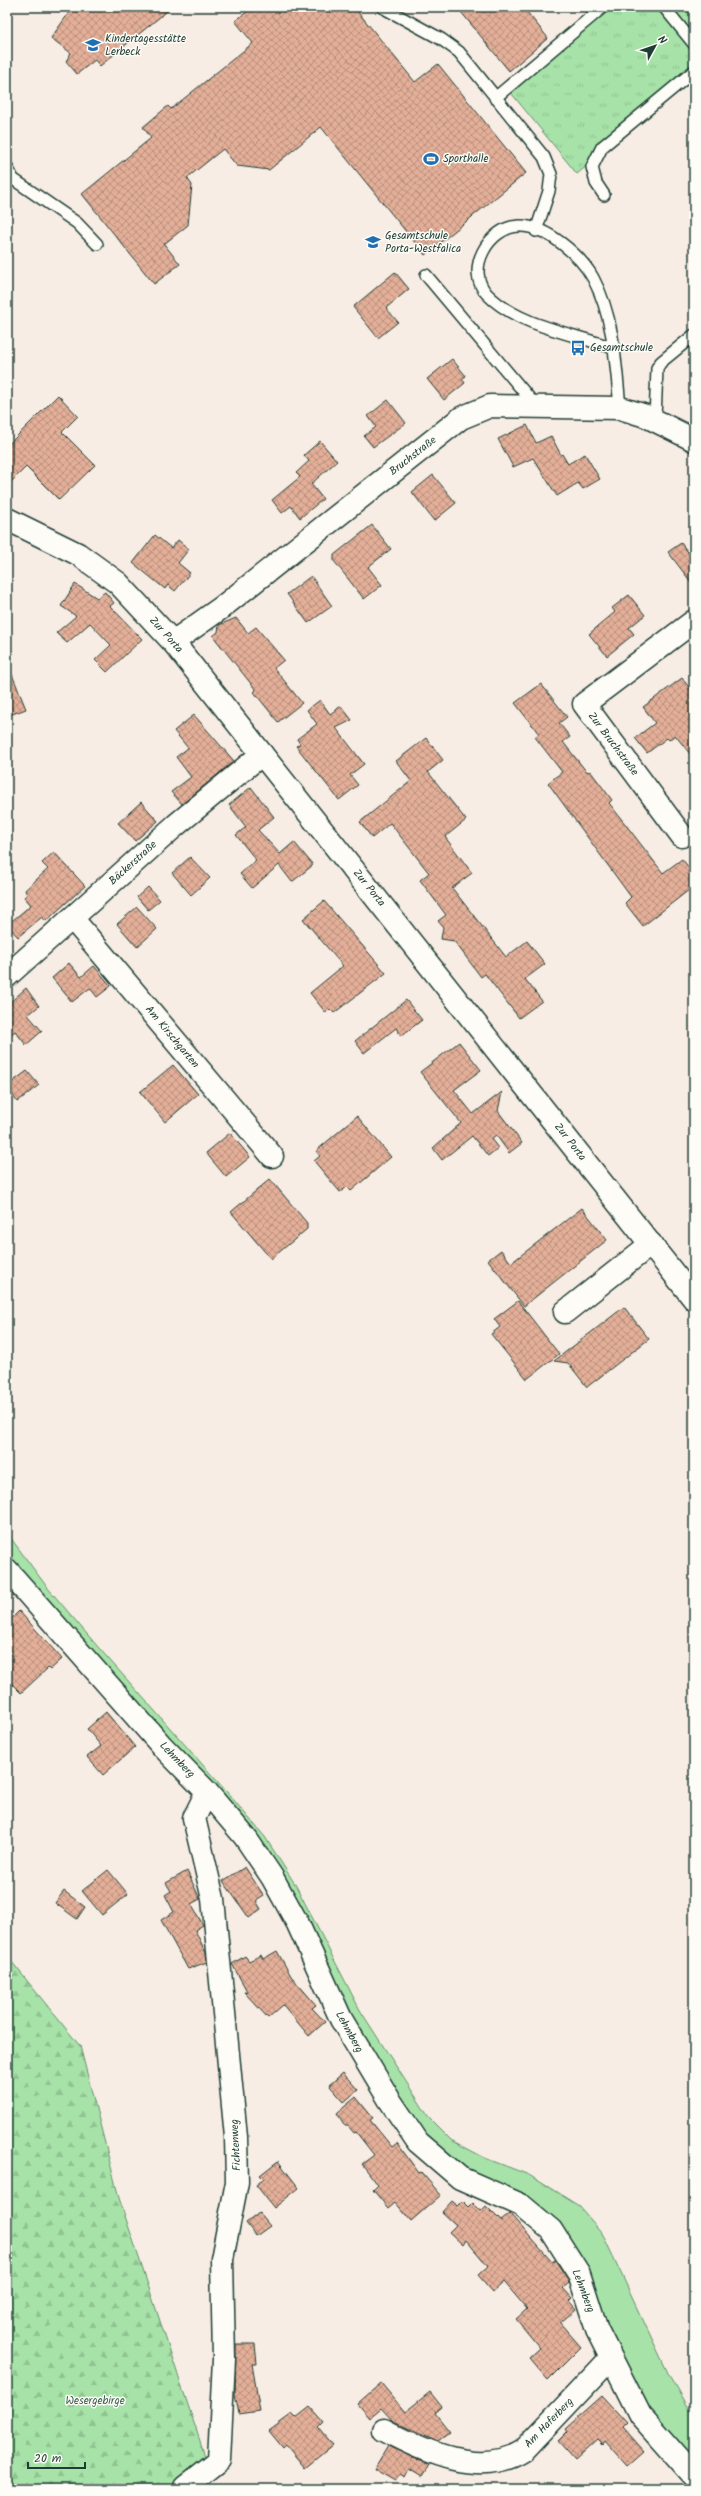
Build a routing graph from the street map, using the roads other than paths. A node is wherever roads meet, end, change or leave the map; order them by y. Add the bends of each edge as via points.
1 (382, 7) edge
2 (603, 7) edge
3 (664, 7) edge
4 (694, 44) edge
5 (694, 71) edge
6 (495, 98) junction
7 (7, 167) edge
8 (604, 195) dead end
9 (536, 231) junction
10 (97, 244) dead end
11 (426, 275) dead end
12 (694, 335) edge
13 (613, 348) junction
14 (535, 405) junction
15 (620, 408) junction
16 (655, 420) junction
17 (694, 440) edge
18 (7, 519) edge
19 (694, 621) edge
20 (173, 642) junction
21 (262, 754) junction
22 (682, 836) dead end
23 (72, 918) junction
24 (7, 976) edge
25 (272, 1156) dead end
26 (651, 1244) junction
27 (694, 1299) edge
28 (565, 1312) dead end
29 (7, 1570) edge
30 (207, 1792) junction
31 (610, 2358) junction
32 (384, 2430) dead end
33 (694, 2476) edge
34 (185, 2487) dead end

1 - 6 lane via 442,39 459,52
2 - 6 lane
3 - 4 lane
5 - 8 lane via 602,147 592,167 596,184
6 - 9 lane via 544,157 551,174 549,191
7 - 10 lane via 13,179 77,223
9 - 13 lane via 556,239 589,271 607,316
9 - 13 lane via 519,226 504,230 489,240 480,258 478,273 485,292 517,317
11 - 14 lane
12 - 16 lane via 661,362 658,368
13 - 15 lane
14 - 15 street, Bruchstraße
14 - 20 street, Bruchstraße via 490,406 461,418 221,608
15 - 16 street, Bruchstraße
16 - 17 street, Bruchstraße
18 - 20 street, Zur Porta via 78,554 118,583
19 - 22 street, Zur Bruchstraße via 584,704
20 - 21 street, Zur Porta
21 - 23 street, Bäckerstraße via 176,825
21 - 26 street, Zur Porta
23 - 24 street, Bäckerstraße
23 - 25 street, Am Kirschgarten
26 - 27 street, Zur Porta
26 - 28 street
29 - 30 street, Lehmberg via 137,1718
30 - 31 street, Lehmberg via 245,1837 272,1877 298,1924 341,2019 418,2142 460,2178 520,2205 551,2230 578,2274
30 - 34 street, Fichtenweg via 194,1818 213,1899 236,2137 237,2182 222,2259 224,2359 219,2460
31 - 32 street, Am Haferberg via 524,2450 512,2458 477,2463 420,2449
31 - 33 street, Lehmberg via 640,2414

